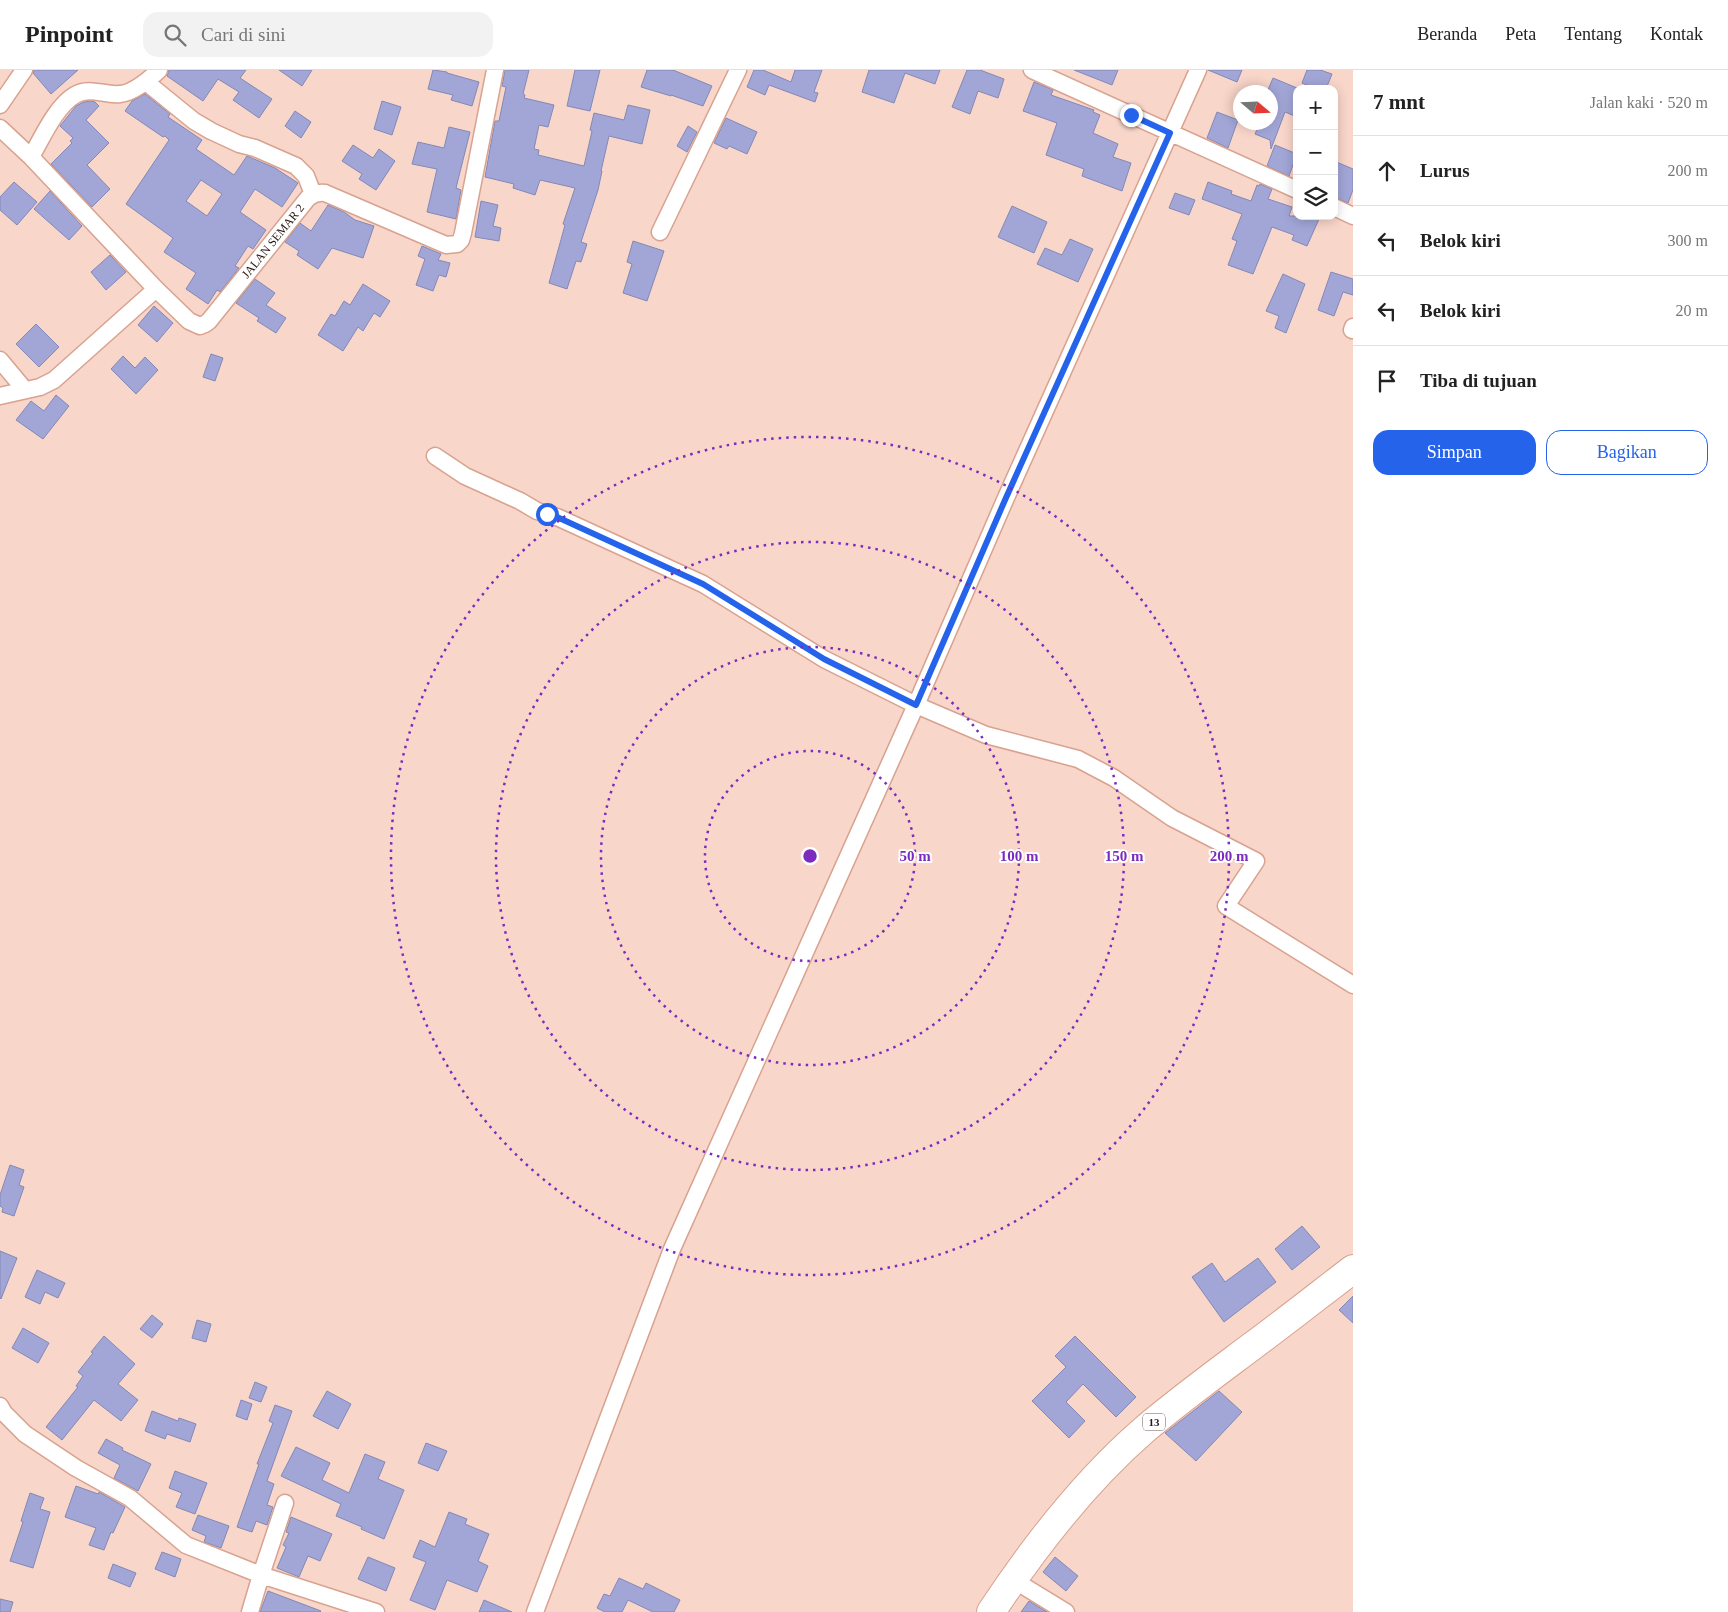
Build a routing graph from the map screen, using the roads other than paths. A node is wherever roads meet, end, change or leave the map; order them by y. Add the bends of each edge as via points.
1 (24, 70) edge
2 (159, 70) edge
3 (495, 70) edge
4 (738, 70) edge
5 (1032, 70) edge
6 (1198, 70) edge
7 (146, 82) junction
8 (0, 105) edge
9 (0, 128) edge
10 (1170, 133) junction
11 (31, 157) junction
12 (1293, 188) edge
13 (312, 194) junction
14 (1338, 209) edge
15 (1353, 216) edge
16 (660, 232) dead end
17 (156, 289) junction
18 (0, 360) edge
19 (26, 390) junction
20 (0, 396) edge
21 (435, 456) dead end
22 (916, 705) junction
23 (1353, 985) edge
24 (1353, 1269) edge
25 (0, 1406) edge
26 (285, 1503) dead end
27 (261, 1575) junction
28 (1012, 1579) junction
29 (250, 1612) edge
30 (376, 1612) edge
31 (535, 1612) edge
32 (991, 1612) edge
33 (1066, 1612) edge

1 - 8 street
2 - 7 street
3 - 13 street, JALAN SEMAR 2 via 463,233 457,244 446,245 325,193
4 - 16 street
5 - 10 street
6 - 10 street
7 - 11 street via 119,95 87,91 75,94 58,112
7 - 13 street via 211,131 296,166 306,176
9 - 11 street, JALAN SEMAR 2
10 - 12 street
10 - 22 street
11 - 17 street, JALAN SEMAR 2
13 - 17 street, JALAN SEMAR 2 via 205,324 200,326 189,321
14 - 15 street
17 - 19 street via 54,380
18 - 19 street
19 - 20 street
21 - 22 street via 466,476 536,511 557,517 703,584 824,659
22 - 23 street via 986,735 1078,759 1114,778 1172,818 1256,861 1226,906
22 - 31 street via 672,1250
24 - 28 highway, 13 via 1142,1431 1086,1487
25 - 27 street via 25,1434 130,1498 186,1545
26 - 27 street
27 - 29 street
27 - 30 street
28 - 32 highway, 13
28 - 33 street

